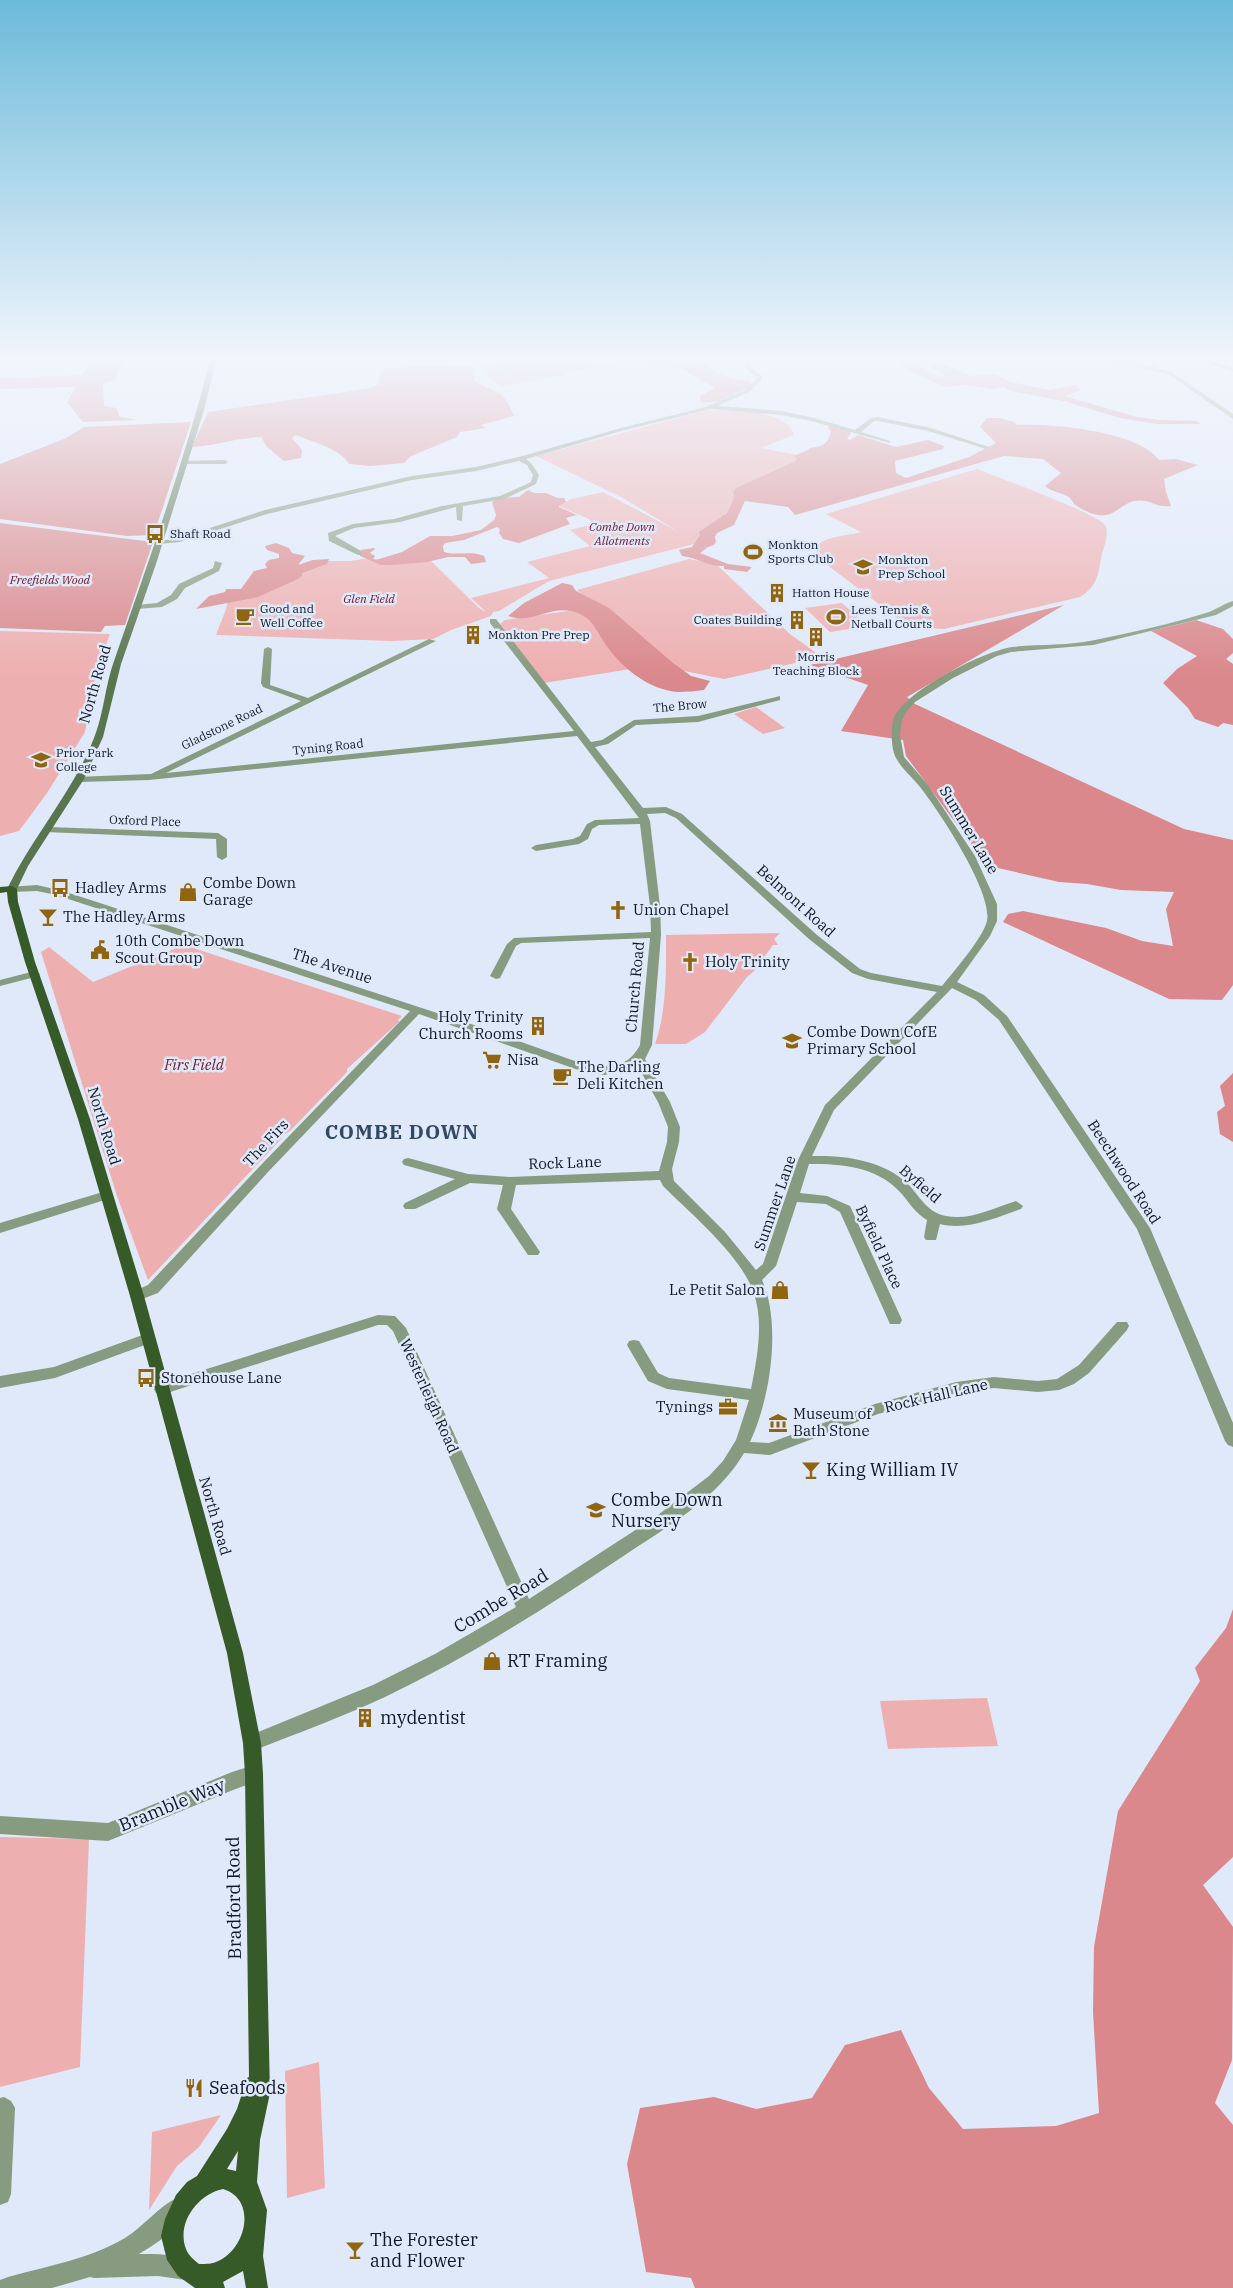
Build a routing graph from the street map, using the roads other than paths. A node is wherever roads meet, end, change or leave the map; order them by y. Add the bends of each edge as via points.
1 (182, 464) edge
2 (499, 464) edge
3 (529, 464) edge
4 (459, 505) junction
5 (460, 520) dead end
6 (158, 542) junction
7 (358, 553) dead end
8 (218, 563) dead end
9 (1233, 603) edge
10 (137, 607) junction
11 (493, 621) dead end
12 (432, 642) dead end
13 (268, 650) dead end
14 (777, 698) dead end
15 (307, 700) junction
16 (579, 733) junction
17 (590, 746) junction
18 (149, 777) junction
19 (79, 779) junction
20 (642, 811) junction
21 (645, 822) junction
22 (48, 830) junction
23 (536, 848) dead end
24 (222, 856) dead end
25 (12, 889) junction
26 (0, 890) edge
27 (656, 935) junction
28 (34, 974) junction
29 (496, 976) dead end
30 (0, 982) edge
31 (948, 986) junction
32 (417, 1010) junction
33 (639, 1059) junction
34 (804, 1160) junction
35 (408, 1162) dead end
36 (664, 1175) junction
37 (468, 1178) junction
38 (510, 1181) junction
39 (106, 1194) junction
40 (794, 1197) junction
41 (410, 1206) dead end
42 (1016, 1206) dead end
43 (934, 1218) junction
44 (0, 1228) edge
45 (930, 1237) dead end
46 (533, 1252) dead end
47 (755, 1279) junction
48 (138, 1296) junction
49 (895, 1320) dead end
50 (1122, 1326) dead end
51 (148, 1338) junction
52 (634, 1345) dead end
53 (0, 1382) edge
54 (161, 1389) junction
55 (756, 1395) junction
56 (1233, 1441) edge
57 (741, 1446) junction
58 (526, 1611) junction
59 (252, 1743) junction
60 (254, 1774) junction
61 (0, 1825) edge
62 (260, 2053) junction
63 (0, 2109) edge
64 (205, 2182) junction
65 (0, 2194) edge
66 (253, 2200) junction
67 (180, 2207) junction
68 (255, 2230) junction
69 (81, 2268) junction
70 (200, 2277) edge
71 (8, 2288) edge
72 (257, 2288) edge

1 - 6 street, North Road
2 - 6 street via 412,478 265,512 180,540
3 - 4 street via 536,474 534,483 509,495
4 - 5 street
4 - 7 street via 402,520 351,527 331,535 332,539
6 - 10 street, North Road
8 - 10 street via 216,569 182,586 174,597 159,606
9 - 31 street, Summer Lane via 1213,613 1093,643 994,654 950,676 912,700 903,710 896,735 900,757 925,787 970,856 992,904 992,921 985,936
10 - 19 street, North Road via 98,737
11 - 16 street, Church Road
12 - 15 street, Gladstone Road
13 - 15 street, Gladstone Road via 265,683 268,687
14 - 17 street, The Brow via 698,719 634,723 607,740
15 - 18 street, Gladstone Road
16 - 17 street, Church Road
16 - 18 street, Tyning Road
17 - 20 street, Church Road
18 - 19 street, Tyning Road
19 - 22 street, North Road
20 - 21 street, Church Road
20 - 31 street, Belmont Road via 666,810 679,816 856,971 868,976
21 - 23 street via 598,822 587,828 581,840
21 - 27 street, Church Road
22 - 24 street, Oxford Place via 218,836 222,839
22 - 25 street, North Road via 23,866
25 - 26 main road
25 - 28 main road, North Road
25 - 32 street, The Avenue via 37,888 59,893
27 - 29 street via 518,940 512,944
27 - 33 street, Church Road via 646,1045
28 - 30 street
28 - 39 main road, North Road
31 - 34 street, Summer Lane via 829,1108
31 - 56 street, Beechwood Road via 976,993 1004,1018 1143,1228
32 - 33 street, The Avenue via 584,1068 605,1071
32 - 48 street, The Firs via 153,1289
33 - 36 street via 673,1121 674,1139
34 - 40 street, Summer Lane
34 - 43 street, Byfield via 840,1160 867,1166 902,1186
35 - 37 street, Rock Lane
36 - 38 street, Rock Lane
36 - 47 street
37 - 38 street, Rock Lane
37 - 41 street, Rock Lane
38 - 46 street via 504,1209
39 - 44 street
39 - 48 main road, North Road
40 - 47 street, Summer Lane via 769,1266
40 - 49 street, Byfield Place via 836,1202 845,1209
42 - 43 street, Byfield via 963,1221
43 - 45 street
47 - 55 street via 765,1306 766,1323
48 - 51 main road, North Road
50 - 57 street, Rock Hall Lane via 1087,1366 1069,1381 1030,1387 1002,1382 942,1391 883,1407 770,1448 752,1450
51 - 53 street via 55,1372
51 - 54 main road, North Road
52 - 55 street via 653,1377 667,1383
54 - 58 street, Westerleigh Road via 378,1320 390,1320 399,1328
54 - 59 main road, North Road via 235,1653
55 - 57 street
57 - 58 street, Combe Road via 724,1471 697,1495
58 - 59 street, Combe Road via 380,1690
59 - 60 main road, Bradford Road
60 - 61 street, Bramble Way via 108,1832
60 - 62 main road, Bradford Road
62 - 64 main road, Bradford Road via 248,2107
62 - 66 main road, Bradford Road via 258,2105 247,2161 246,2182
63 - 65 street via 4,2108
64 - 66 main road via 230,2179 244,2187
64 - 67 main road, Bradford Road via 192,2191
66 - 68 main road, Bradford Road
67 - 69 street via 132,2246
67 - 70 main road, Bradford Road via 172,2237 175,2252
68 - 70 main road, Bradford Road via 246,2251 234,2265 211,2276
68 - 72 main road, Bradford Road via 252,2256
69 - 70 street via 158,2265
69 - 71 street

